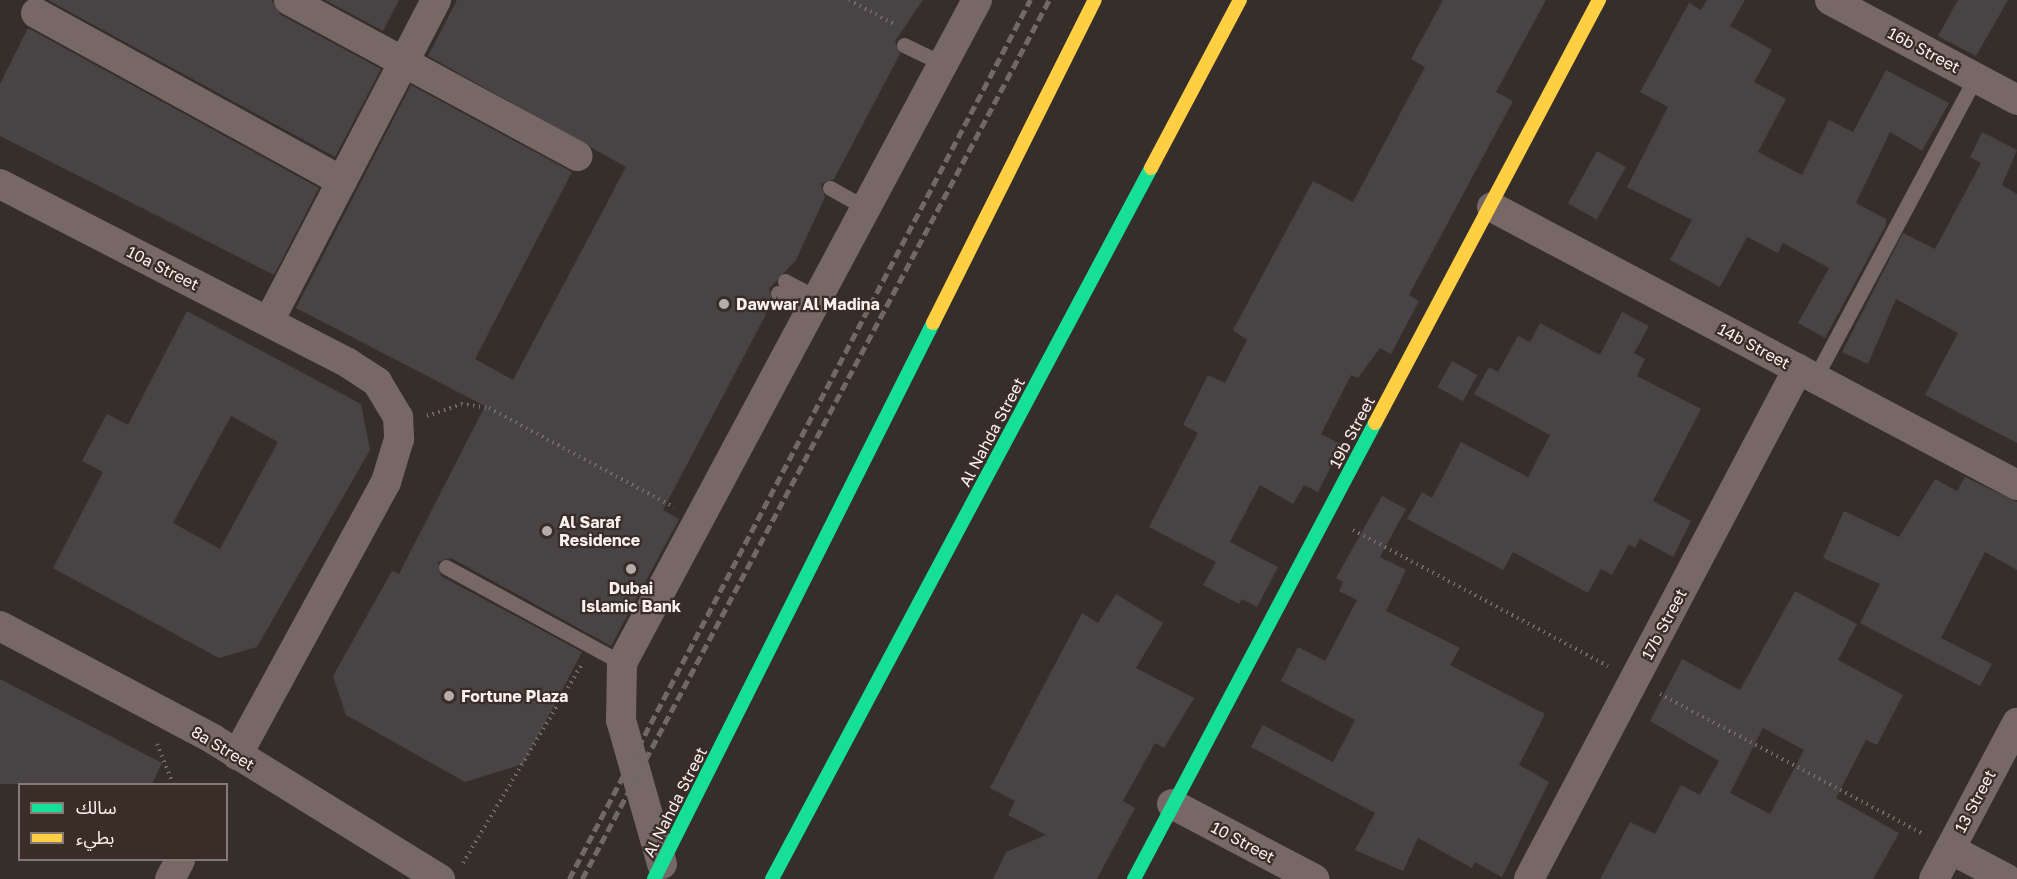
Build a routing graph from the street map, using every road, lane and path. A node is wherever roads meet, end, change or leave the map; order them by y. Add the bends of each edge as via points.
1 (289, 0) edge
2 (436, 0) edge
3 (977, 0) edge
4 (1095, 0) edge
5 (1240, 0) edge
6 (1599, 0) edge
7 (1830, 0) edge
8 (36, 13) dead end
9 (904, 45) dead end
10 (404, 62) junction
11 (943, 63) junction
12 (1975, 78) junction
13 (2017, 100) edge
14 (578, 156) dead end
15 (342, 181) junction
16 (0, 184) edge
17 (830, 188) dead end
18 (1492, 207) junction
19 (866, 208) junction
20 (781, 287) dead end
21 (814, 304) junction
22 (269, 321) junction
23 (327, 351) junction
24 (1807, 374) junction
25 (415, 426) junction
26 (386, 482) junction
27 (2017, 485) edge
28 (698, 519) junction
29 (446, 567) dead end
30 (0, 626) edge
31 (592, 646) junction
32 (622, 663) junction
33 (2017, 723) edge
34 (237, 755) junction
35 (1172, 804) junction
36 (1950, 849) junction
37 (179, 861) edge
38 (658, 872) edge
39 (450, 874) edge
40 (170, 879) edge
41 (772, 879) edge
42 (1134, 879) edge
43 (1314, 879) edge
44 (1530, 879) edge
45 (1934, 879) edge
46 (2007, 879) edge

1 - 10 street
2 - 10 street
3 - 11 street
4 - 38 main road, Al Nahda Street
5 - 41 main road, Al Nahda Street
6 - 18 main road, 19b Street
7 - 12 street, 16b Street
8 - 15 street
9 - 11 lane
10 - 14 street
10 - 15 street
11 - 19 street
12 - 13 street, 16b Street
12 - 24 lane
15 - 22 street
16 - 22 street, 10a Street
17 - 19 lane
18 - 24 street, 14b Street
18 - 35 main road, 19b Street
19 - 21 street
20 - 21 lane
21 - 28 street
22 - 23 street, 10a Street
23 - 25 street, 10a Street via 389,368 412,404
23 - 26 street, 10a Street via 376,381 390,398 399,439
24 - 27 street, 14b Street
24 - 44 street, 17b Street
25 - 26 street, 10a Street via 411,447
25 - 28 path via 444,407 489,408
26 - 34 street, 10a Street
28 - 32 street
29 - 31 lane
30 - 34 street, 8a Street
31 - 32 lane
31 - 39 path
32 - 38 street via 621,720
33 - 36 street, 13 Street
34 - 39 street, 8a Street
35 - 42 main road, 19b Street
35 - 43 street, 10 Street
36 - 45 street, 13 Street
36 - 46 street
37 - 40 street

